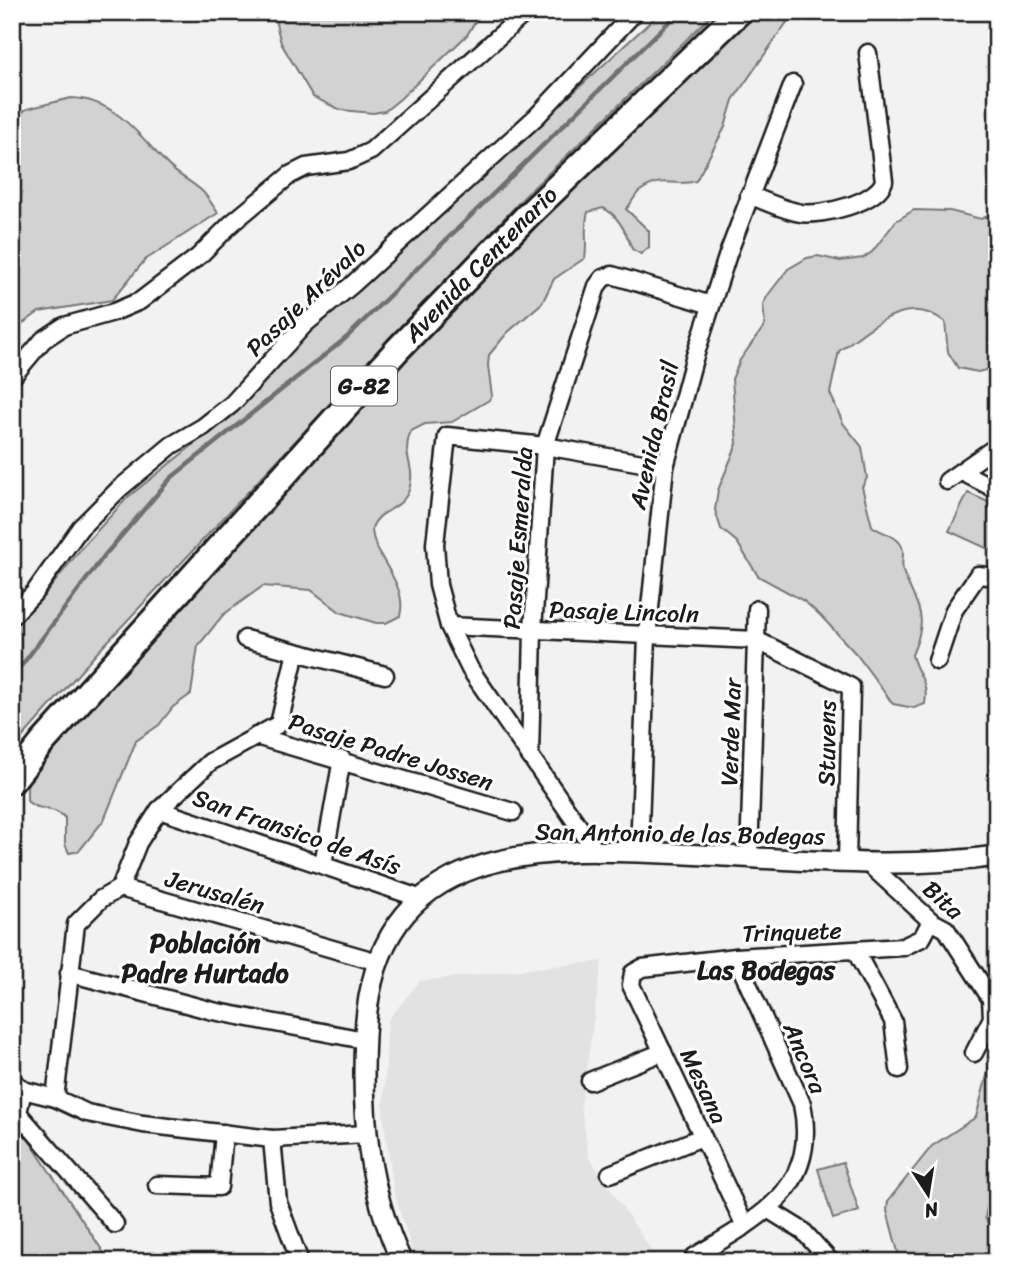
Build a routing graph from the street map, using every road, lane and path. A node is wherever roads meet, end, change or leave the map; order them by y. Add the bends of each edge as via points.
1 (526, 12) edge
2 (635, 12) edge
3 (739, 12) edge
4 (868, 53) dead end
5 (793, 84) dead end
6 (749, 195) junction
7 (711, 305) junction
8 (12, 377) edge
9 (545, 446) junction
10 (997, 446) edge
11 (665, 467) junction
12 (962, 472) junction
13 (947, 481) dead end
14 (997, 489) edge
15 (997, 577) edge
16 (757, 609) dead end
17 (12, 616) edge
18 (449, 626) junction
19 (533, 631) junction
20 (647, 636) junction
21 (245, 639) dead end
22 (756, 640) junction
23 (296, 652) junction
24 (937, 661) dead end
25 (385, 675) dead end
26 (256, 736) junction
27 (530, 756) junction
28 (342, 759) junction
29 (12, 782) edge
30 (159, 810) junction
31 (513, 812) dead end
32 (597, 853) junction
33 (639, 853) junction
34 (997, 856) edge
35 (749, 858) junction
36 (848, 862) junction
37 (323, 864) junction
38 (869, 864) junction
39 (120, 888) junction
40 (419, 898) junction
41 (931, 921) junction
42 (856, 952) junction
43 (736, 957) junction
44 (378, 962) junction
45 (642, 968) joint
46 (69, 972) junction
47 (364, 1040) junction
48 (663, 1052) junction
49 (974, 1053) dead end
50 (900, 1069) dead end
51 (590, 1081) dead end
52 (17, 1085) edge
53 (55, 1098) junction
54 (224, 1133) junction
55 (367, 1133) junction
56 (702, 1137) junction
57 (272, 1139) junction
58 (610, 1174) dead end
59 (157, 1185) dead end
60 (769, 1210) junction
61 (115, 1224) dead end
62 (745, 1226) junction
63 (694, 1257) dead end
64 (300, 1262) edge
65 (402, 1262) edge
66 (831, 1262) edge

1 - 8 street via 371,151 290,175 149,294 124,309 64,326 43,340
2 - 17 street, Pasaje Arévalo via 537,116 305,324 232,404 119,489 80,528
3 - 29 main road, Avenida Centenario / G-82 via 526,216 398,349
4 - 6 street via 884,181 880,189 862,201 811,214
5 - 6 street, Avenida Brasil
6 - 7 street, Avenida Brasil
7 - 9 street, Pasaje Esmeralda via 612,275 603,278
7 - 11 street, Avenida Brasil
9 - 11 street
9 - 18 street via 447,436 435,544 438,585
9 - 19 street, Pasaje Esmeralda
10 - 12 street
11 - 20 street, Avenida Brasil
12 - 13 street
12 - 14 street
15 - 24 street via 978,575 954,610
16 - 22 street, Verde Mar
18 - 19 street, Pasaje Lincoln
18 - 27 street via 470,669
19 - 20 street, Pasaje Lincoln
19 - 27 street, Pasaje Esmeralda
20 - 22 street, Pasaje Lincoln
20 - 33 street, Avenida Brasil
21 - 23 street
22 - 35 street, Verde Mar
22 - 36 street, Stuvens via 851,687
23 - 25 street
23 - 26 street via 279,724
26 - 28 street, Pasaje Padre Jossen
26 - 30 street via 210,762
27 - 32 street
28 - 31 street, Pasaje Padre Jossen
28 - 37 street
30 - 37 street, San Fransico de Asís
30 - 39 street via 138,843
32 - 33 street, San Antonio de las Bodegas
32 - 40 street, San Antonio de las Bodegas via 554,851 509,857 467,871
33 - 35 street, San Antonio de las Bodegas
34 - 38 street, San Antonio de las Bodegas
35 - 36 street, San Antonio de las Bodegas
36 - 38 street, San Antonio de las Bodegas
37 - 40 street, San Fransico de Asís
38 - 41 street, Bita
39 - 44 street, Jerusalén
39 - 46 street via 101,899 76,924
40 - 44 street, San Antonio de las Bodegas via 396,926
41 - 42 street, Trinquete via 922,938 910,946
41 - 49 street, Bita via 946,929 991,999 992,1018
42 - 43 street, Trinquete
42 - 50 street via 893,1021
43 - 45 street, Trinquete
43 - 60 street, Ancora via 804,1116 800,1164 790,1186
44 - 47 street, San Antonio de las Bodegas
45 - 48 street, Mesana via 634,973 631,985
46 - 47 street via 213,1011
46 - 53 street
47 - 55 street, San Antonio de las Bodegas
48 - 51 street
48 - 56 street, Mesana
52 - 53 street
52 - 61 street via 18,1113
53 - 54 street via 87,1113
54 - 57 street
54 - 59 street via 219,1187
55 - 57 street
55 - 65 street, San Antonio de las Bodegas via 376,1193
56 - 58 street
56 - 62 street, Mesana
57 - 64 street via 278,1202
60 - 62 street, Ancora
60 - 66 street via 803,1231
62 - 63 street, Ancora

